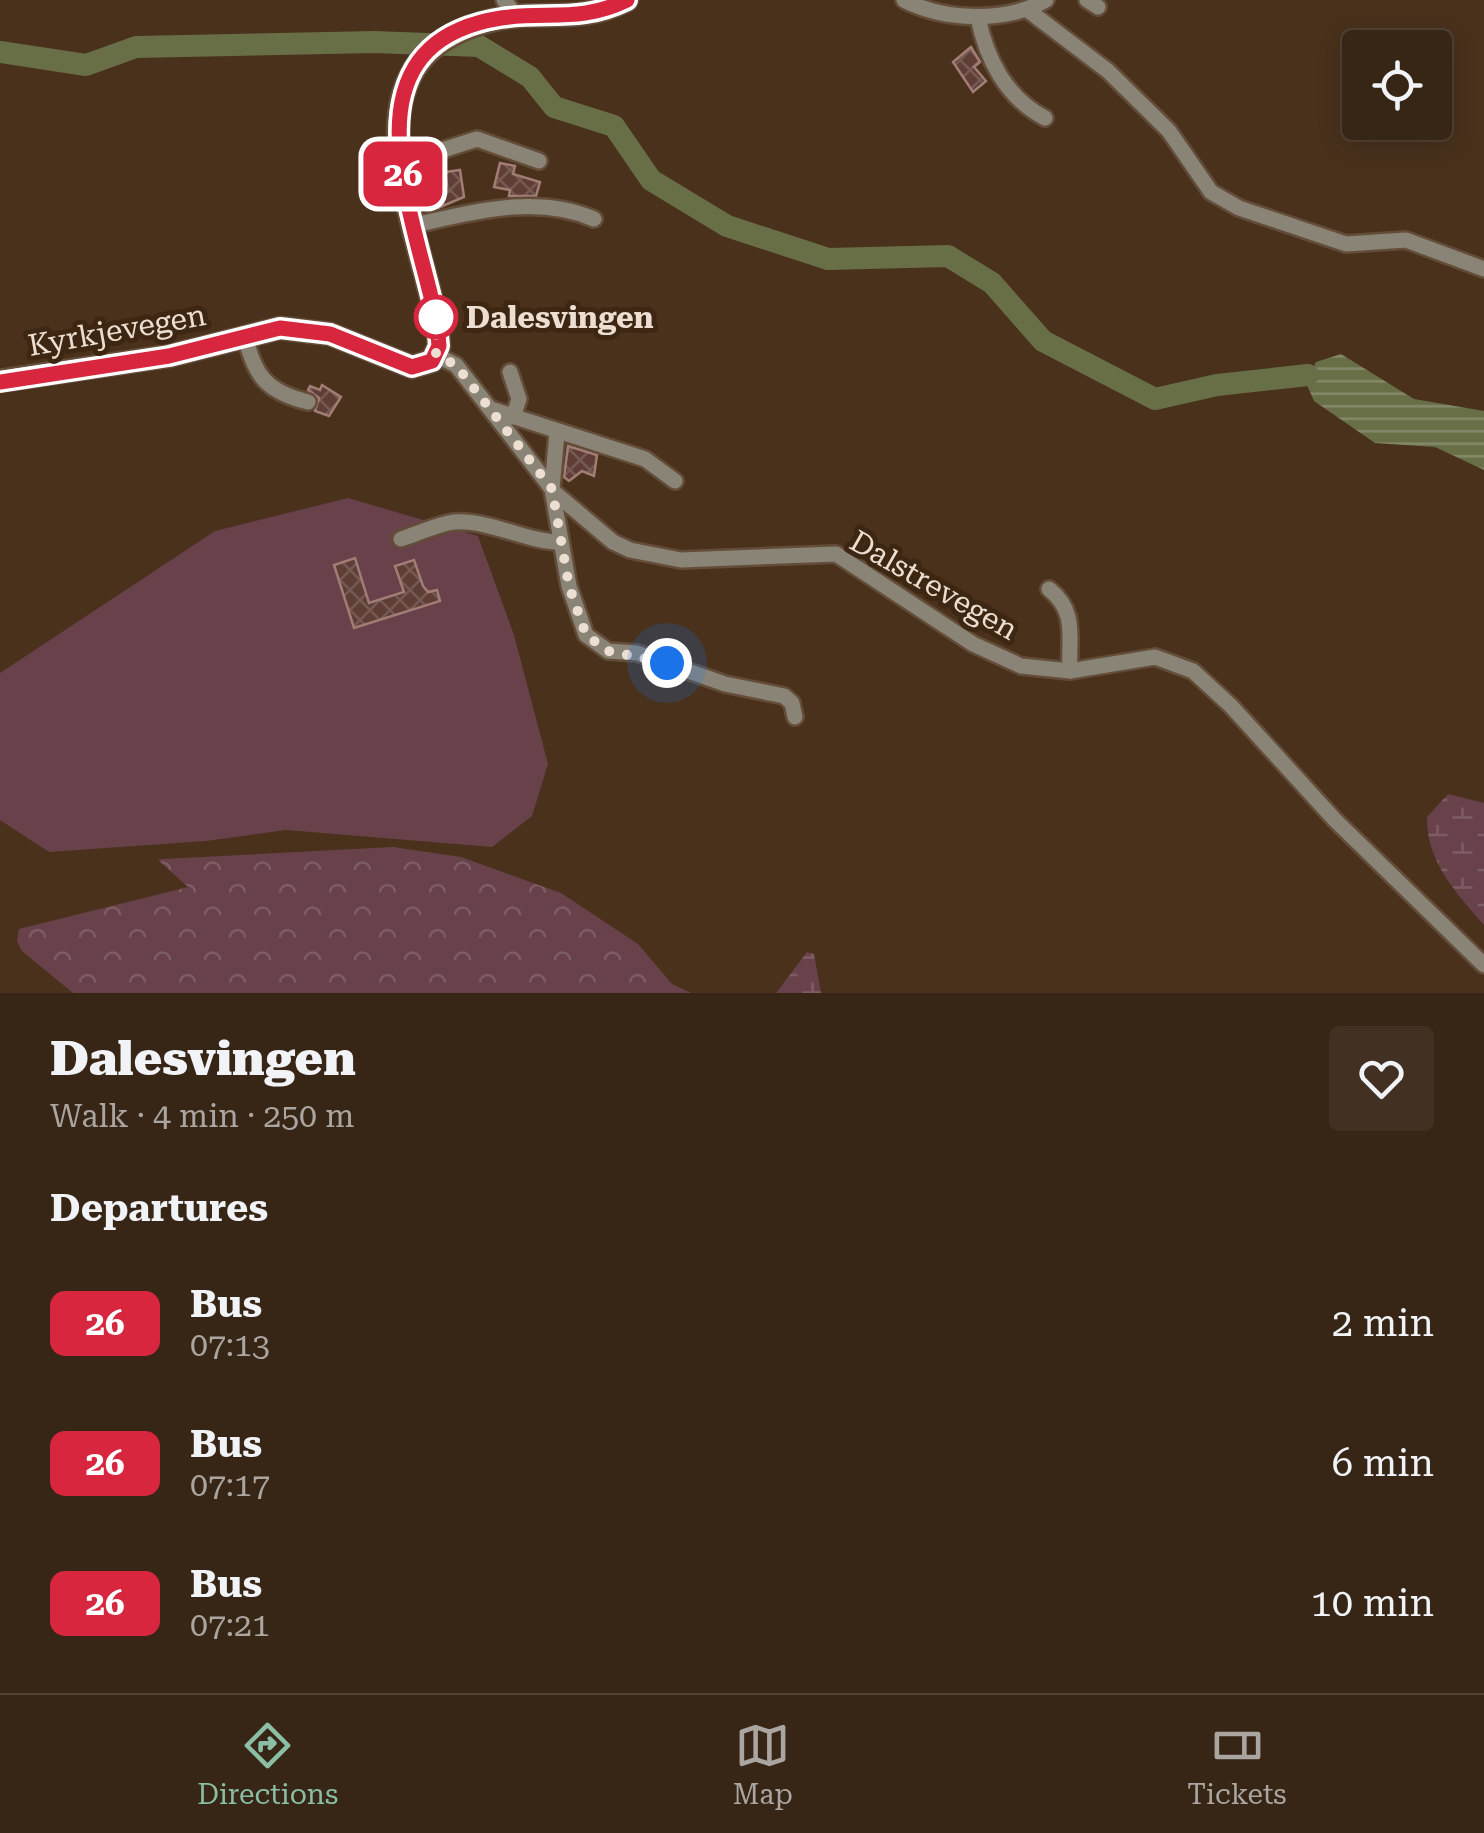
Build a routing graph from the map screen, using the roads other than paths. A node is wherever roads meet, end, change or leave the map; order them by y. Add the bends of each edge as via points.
1 (627, 0) edge
2 (904, 0) edge
3 (1046, 0) edge
4 (511, 9) edge
5 (1028, 11) junction
6 (978, 17) junction
7 (1045, 118) dead end
8 (539, 161) dead end
9 (402, 163) junction
10 (594, 219) dead end
11 (414, 225) junction
12 (1484, 269) edge
13 (245, 336) junction
14 (436, 355) junction
15 (510, 372) dead end
16 (0, 382) edge
17 (308, 402) dead end
18 (491, 410) junction
19 (513, 418) junction
20 (558, 432) junction
21 (675, 481) dead end
22 (552, 489) junction
23 (401, 538) dead end
24 (560, 542) junction
25 (1049, 589) dead end
26 (1070, 670) junction
27 (795, 716) dead end
28 (1484, 966) edge

1 - 4 main road via 577,18
2 - 6 street
3 - 5 street
4 - 9 main road via 442,39 406,76 398,104
5 - 6 street
5 - 12 street via 1108,71 1169,131 1211,192 1239,208 1346,244 1406,240
6 - 7 street via 999,76
8 - 9 street via 477,139
9 - 11 main road
10 - 11 street via 508,207
11 - 14 main road via 437,323
13 - 14 main road, Kyrkjevegen via 304,329 362,344 412,367
13 - 16 main road, Kyrkjevegen via 169,356
13 - 17 street, Kyrkjevegen via 261,380
14 - 18 street, Dalstrevegen via 456,365
15 - 19 street via 519,400
18 - 19 street
18 - 22 street, Dalstrevegen
19 - 20 street
20 - 21 street via 645,458
20 - 22 street, Dalstrevegen
22 - 24 street, Dalstrevegen
22 - 26 street, Dalstrevegen via 613,542 656,557 836,554 992,654 1020,666
23 - 24 street via 468,523
24 - 27 street, Dalstrevegen via 578,617 595,645 784,696
25 - 26 street, Dalstrevegen via 1071,619
26 - 28 street, Dalstrevegen via 1144,657 1174,660 1193,671

